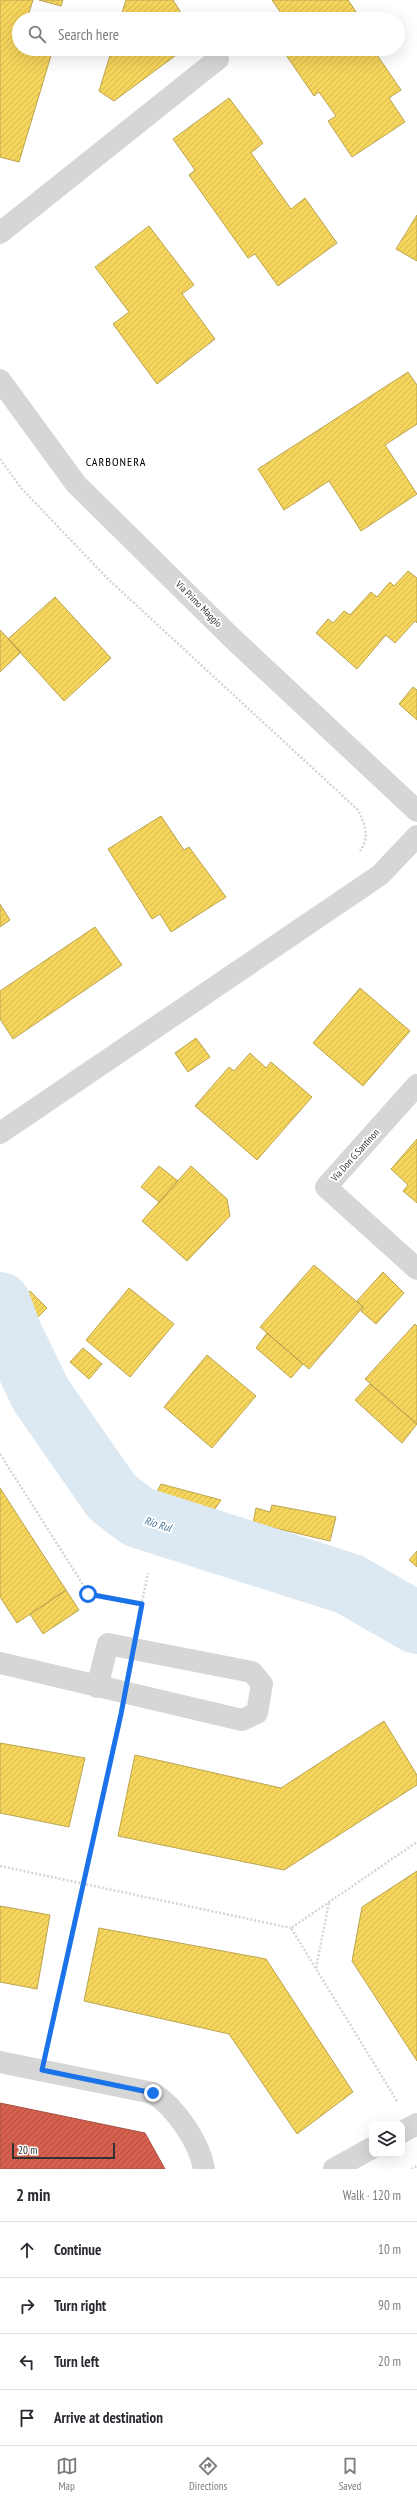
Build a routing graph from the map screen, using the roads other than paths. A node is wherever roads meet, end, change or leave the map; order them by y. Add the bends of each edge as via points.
1 (218, 59) dead end
2 (0, 233) edge
3 (0, 380) edge
4 (417, 811) edge
5 (417, 836) edge
6 (417, 1085) edge
7 (4, 1131) edge
8 (417, 1269) edge
9 (0, 1663) edge
10 (97, 1687) junction
11 (0, 2062) edge
12 (369, 2150) edge
13 (204, 2169) edge
14 (334, 2169) edge

1 - 2 street
3 - 4 street, Via Primo Maggio via 76,484 230,636
5 - 7 street via 380,875
6 - 8 street, Via Don G.Santinon via 326,1187
9 - 10 street
10 - 10 street via 108,1644 252,1672 262,1684 257,1713 242,1720
11 - 13 street via 153,2093 166,2101 196,2144
12 - 14 street

